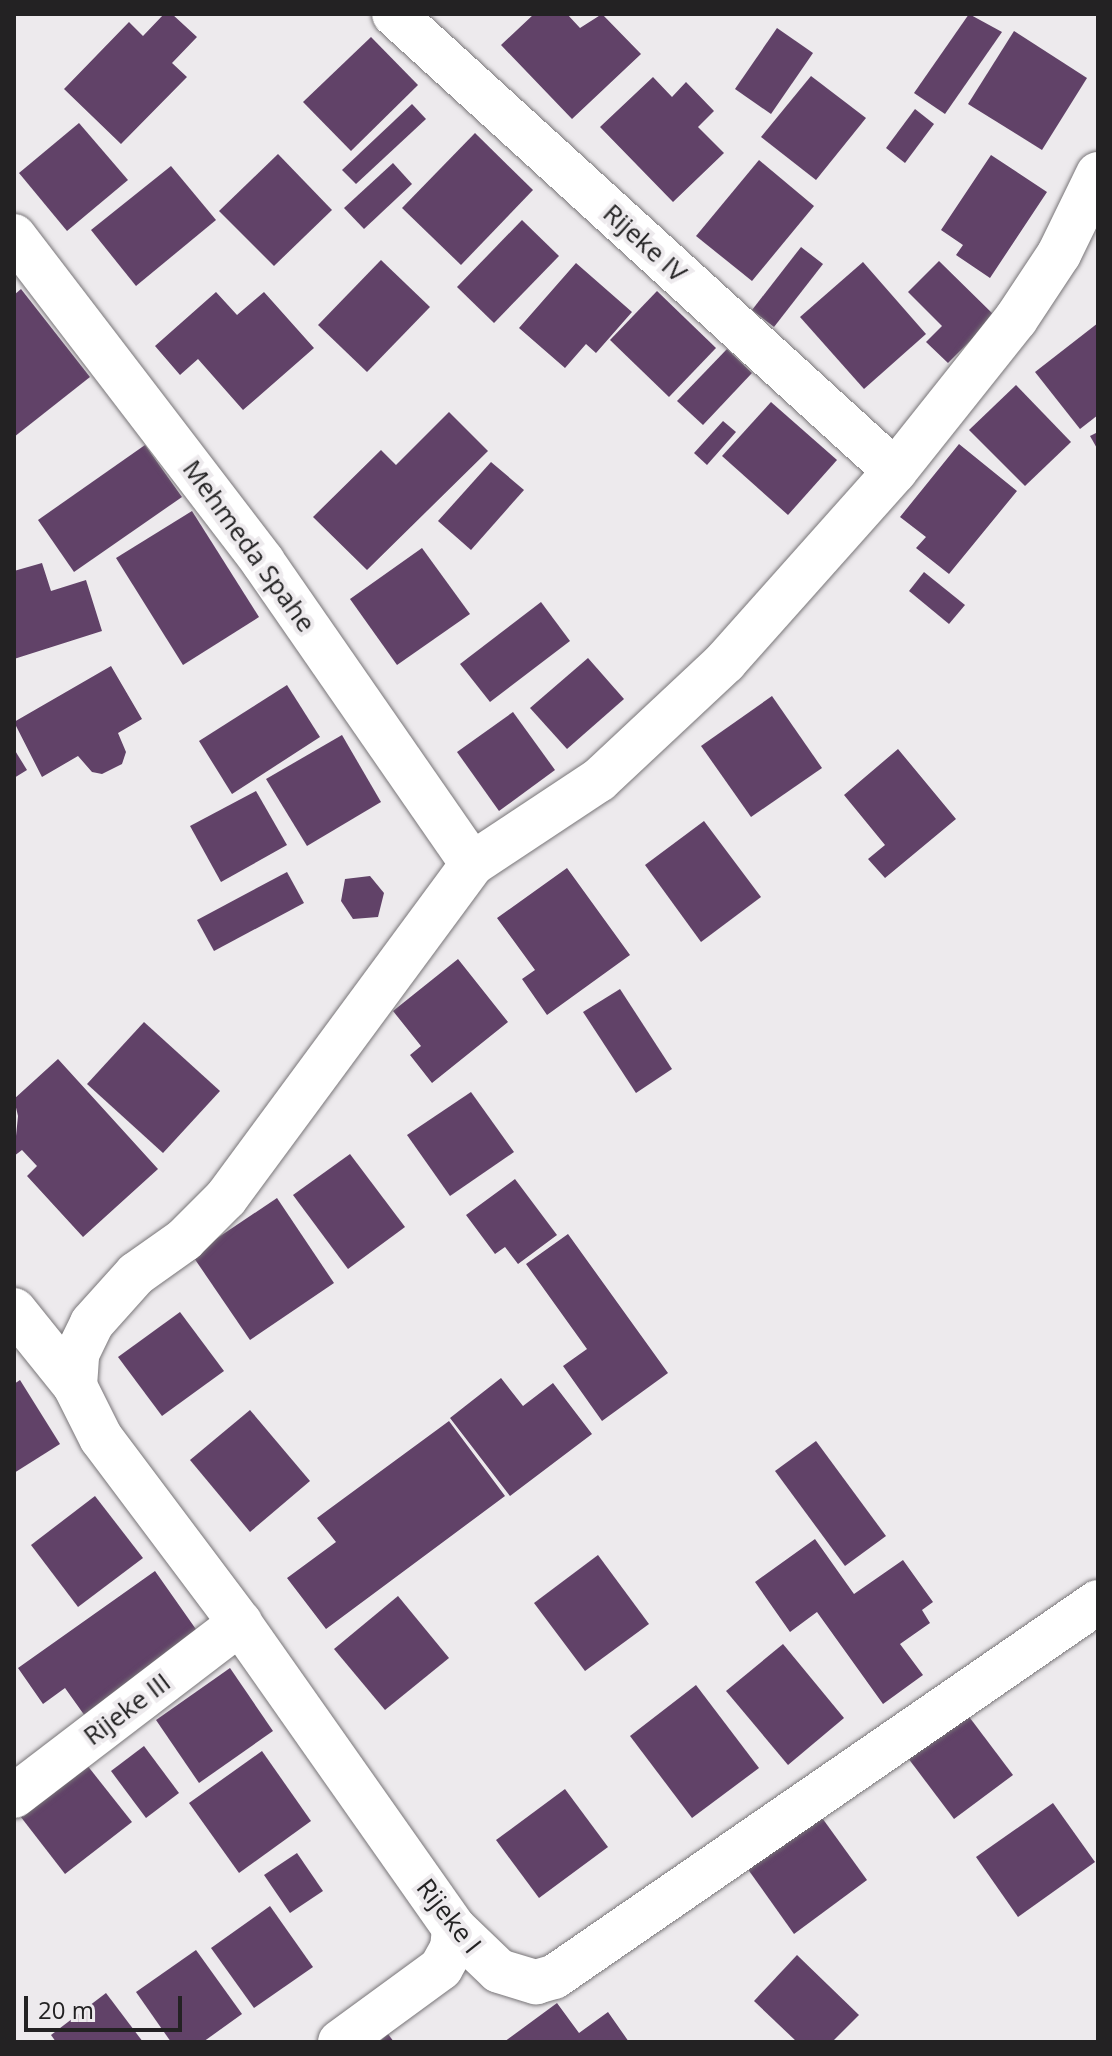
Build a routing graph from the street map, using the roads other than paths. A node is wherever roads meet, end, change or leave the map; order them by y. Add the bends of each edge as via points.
1 (394, 14) edge
2 (1098, 174) edge
3 (14, 236) edge
4 (895, 471) junction
5 (472, 864) junction
6 (14, 1310) edge
7 (75, 1386) junction
8 (1098, 1602) edge
9 (240, 1623) junction
10 (14, 1796) edge
11 (454, 1928) junction
12 (340, 2042) edge

1 - 4 street, Rijeke IV
2 - 4 street via 1059,254 1025,306
3 - 5 street, Mehmeda Spahe via 263,562
4 - 5 street via 725,662 610,769
5 - 7 street via 226,1198 184,1240 136,1274 92,1323 77,1354
6 - 7 street, Rijeke I
7 - 9 street, Rijeke I via 101,1438
8 - 11 street, Rijeke I via 554,1977 536,1982 499,1971
9 - 10 street, Rijeke III
9 - 11 street, Rijeke I
11 - 12 street via 452,1948 441,1968

